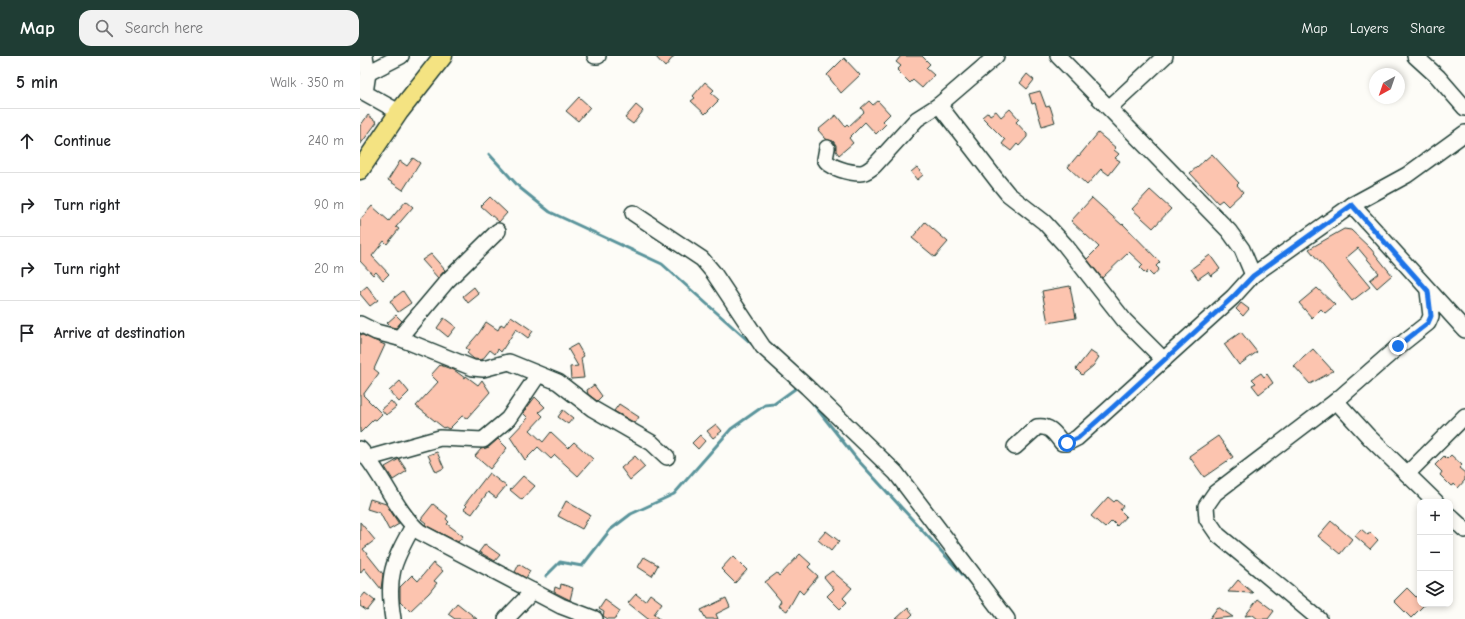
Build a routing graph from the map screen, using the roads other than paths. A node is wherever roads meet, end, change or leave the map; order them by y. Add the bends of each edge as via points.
1 (365, 56) edge
2 (401, 56) edge
3 (443, 56) edge
4 (996, 56) edge
5 (1058, 56) edge
6 (1165, 56) edge
7 (1415, 56) edge
8 (368, 73) junction
9 (362, 98) edge
10 (939, 105) junction
11 (1109, 108) junction
12 (1465, 108) edge
13 (399, 112) junction
14 (1465, 133) edge
15 (826, 148) dead end
16 (360, 170) edge
17 (1352, 205) junction
18 (633, 213) dead end
19 (498, 231) dead end
20 (1253, 276) junction
21 (1428, 291) junction
22 (360, 324) edge
23 (1465, 330) edge
24 (399, 338) junction
25 (1164, 360) junction
26 (538, 375) junction
27 (1336, 401) junction
28 (1465, 416) edge
29 (1015, 447) dead end
30 (364, 454) edge
31 (667, 457) dead end
32 (1407, 474) junction
33 (1433, 499) edge
34 (1453, 519) edge
35 (413, 526) junction
36 (1465, 530) edge
37 (533, 591) junction
38 (393, 619) edge
39 (506, 619) edge
40 (595, 619) edge
41 (1007, 619) edge
42 (1319, 619) edge

1 - 8 street
2 - 8 street
3 - 13 main road
4 - 10 street
5 - 11 street
6 - 11 street
7 - 12 street via 1438,77
8 - 9 street
9 - 13 street
10 - 15 street via 917,119 866,172 831,166 825,159
10 - 25 street via 1008,194 1044,222 1124,320
11 - 20 street via 1229,231 1242,249
13 - 16 main road
14 - 17 street via 1407,175
17 - 20 street
17 - 21 street
18 - 41 street via 702,259 763,346 896,473
19 - 24 street via 447,281
20 - 25 street
21 - 23 street
21 - 27 street via 1431,316 1428,323
22 - 24 street via 376,332
24 - 26 street via 473,368 483,369 509,362
25 - 29 street via 1072,441 1062,443 1048,427 1042,426 1037,427
26 - 30 street via 508,419 484,440 440,438
26 - 31 street via 558,382 593,409 652,443
27 - 32 street
27 - 42 street via 1215,493 1206,506 1207,519 1218,535
28 - 32 street
30 - 35 street
32 - 33 street
34 - 36 street
35 - 37 street via 449,548
35 - 38 street via 392,569 390,590
37 - 39 street
37 - 40 street via 561,606

